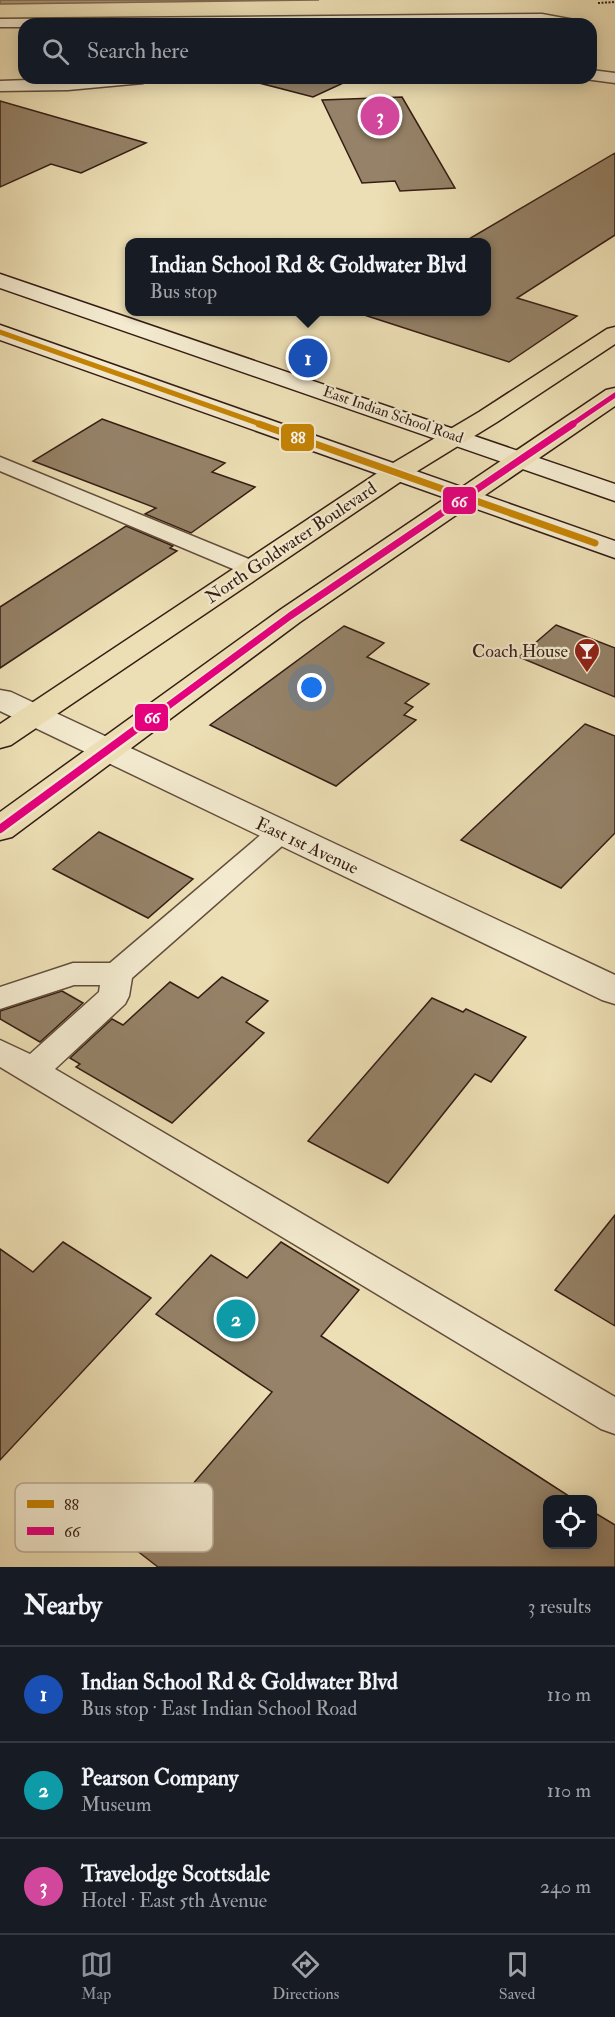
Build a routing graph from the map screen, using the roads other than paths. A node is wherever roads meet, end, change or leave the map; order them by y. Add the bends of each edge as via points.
1 (0, 23) edge
2 (18, 23) edge
3 (597, 76) edge
4 (615, 78) edge
5 (79, 84) edge
6 (0, 86) edge
7 (0, 281) edge
8 (0, 332) edge
9 (615, 334) edge
10 (615, 395) edge
11 (457, 436) junction
12 (522, 460) junction
13 (0, 464) edge
14 (397, 472) junction
15 (615, 493) edge
16 (467, 497) junction
17 (615, 550) edge
18 (254, 569) junction
19 (0, 699) edge
20 (33, 715) junction
21 (0, 738) edge
22 (105, 749) junction
23 (0, 828) edge
24 (280, 833) junction
25 (117, 974) junction
26 (615, 991) edge
27 (0, 999) edge
28 (0, 1052) edge
29 (32, 1071) junction
30 (615, 1417) edge

1 - 2 lane
3 - 4 main road
5 - 6 main road
7 - 11 main road, East Indian School Road
8 - 14 main road
9 - 11 main road, North Goldwater Boulevard
10 - 12 main road
11 - 12 main road, East Indian School Road
11 - 14 main road, North Goldwater Boulevard
12 - 15 main road, East Indian School Road
12 - 16 main road
13 - 18 lane
14 - 16 main road
14 - 18 main road, North Goldwater Boulevard
16 - 17 main road
16 - 22 main road via 290,616
18 - 20 main road, North Goldwater Boulevard
19 - 20 main road, East 1st Avenue
20 - 21 main road, North Goldwater Boulevard
20 - 22 main road, East 1st Avenue
22 - 23 main road
22 - 24 main road, East 1st Avenue
24 - 25 lane
24 - 26 main road, East 1st Avenue
25 - 27 lane via 73,974
25 - 29 lane via 114,996
28 - 29 lane
29 - 30 lane

